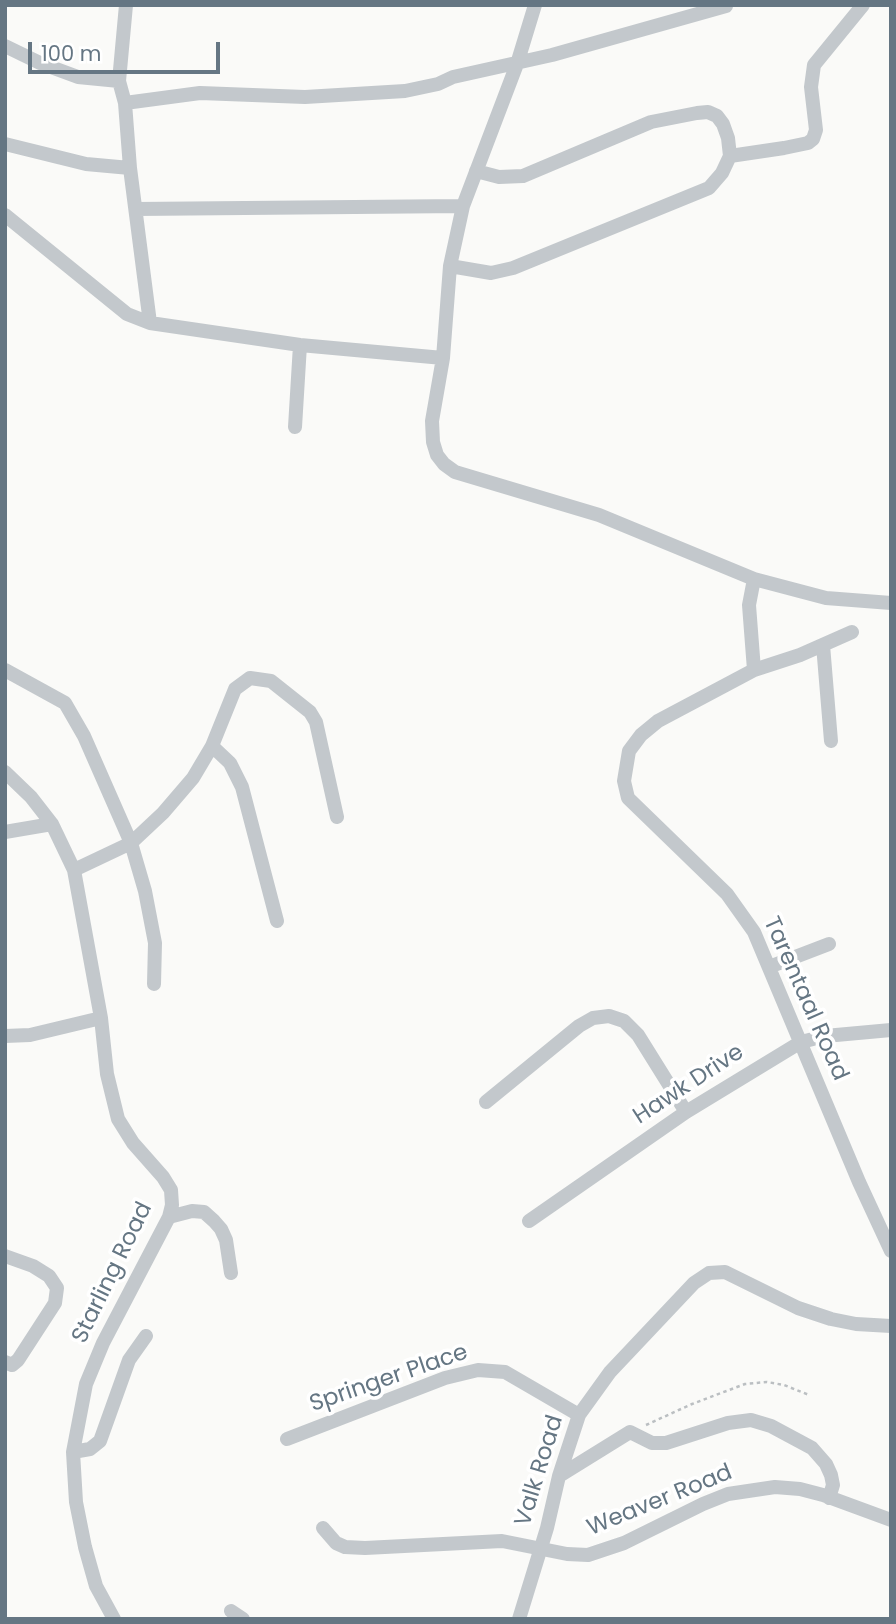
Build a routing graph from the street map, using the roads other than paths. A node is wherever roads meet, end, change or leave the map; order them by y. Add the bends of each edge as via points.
1 (126, 5) edge
2 (535, 5) edge
3 (863, 5) edge
4 (726, 6) edge
5 (5, 46) edge
6 (517, 64) junction
7 (119, 81) junction
8 (125, 103) junction
9 (5, 144) edge
10 (730, 156) junction
11 (130, 168) junction
12 (476, 171) junction
13 (463, 206) junction
14 (136, 209) junction
15 (5, 215) edge
16 (450, 266) junction
17 (150, 323) junction
18 (300, 345) junction
19 (443, 358) junction
20 (295, 427) dead end
21 (754, 579) junction
22 (891, 603) edge
23 (852, 632) dead end
24 (823, 645) junction
25 (5, 670) edge
26 (754, 670) junction
27 (831, 741) dead end
28 (212, 746) junction
29 (5, 772) edge
30 (337, 817) dead end
31 (52, 824) junction
32 (5, 832) edge
33 (131, 843) junction
34 (74, 870) junction
35 (277, 921) dead end
36 (829, 944) dead end
37 (769, 967) junction
38 (154, 984) dead end
39 (101, 1018) junction
40 (891, 1030) edge
41 (5, 1036) edge
42 (801, 1042) junction
43 (486, 1102) dead end
44 (686, 1112) junction
45 (169, 1217) junction
46 (529, 1221) dead end
47 (891, 1251) edge
48 (5, 1256) edge
49 (231, 1273) dead end
50 (891, 1326) edge
51 (146, 1336) dead end
52 (5, 1362) edge
53 (579, 1415) junction
54 (287, 1438) dead end
55 (73, 1452) junction
56 (559, 1476) junction
57 (829, 1498) junction
58 (891, 1520) edge
59 (323, 1528) dead end
60 (540, 1548) junction
61 (111, 1614) edge
62 (519, 1619) edge

1 - 7 street
2 - 6 street
3 - 10 street via 814,65 813,139
4 - 6 street
5 - 7 street via 78,78
6 - 8 street via 405,92 305,97 200,93
6 - 12 street
7 - 8 street
8 - 11 street
9 - 11 street via 86,164
10 - 12 street via 723,124 708,112 651,122 523,176 499,177
10 - 16 street via 709,188 513,268 491,273
11 - 14 street
12 - 13 street
13 - 14 street
13 - 16 street
14 - 17 street
15 - 17 street via 127,314
16 - 19 street
17 - 18 street
18 - 19 street
18 - 20 street
19 - 21 street via 432,421 433,442 444,464 456,472 599,515
21 - 22 street via 827,598
21 - 26 street via 749,605
23 - 24 street
24 - 26 street
24 - 27 street
25 - 33 street via 65,703 85,736
26 - 37 street, Tarentaal Road via 658,721 641,735 629,751 624,781 628,798 727,894 754,932
28 - 30 street via 235,689 250,678 271,681 302,704 316,722
28 - 33 street via 193,778
28 - 35 street via 230,763 242,787
29 - 31 street, Starling Road
31 - 32 street
31 - 34 street, Starling Road
33 - 34 street
33 - 38 street via 155,943
34 - 39 street, Starling Road
36 - 37 street
37 - 42 street, Tarentaal Road
39 - 41 street via 30,1035
39 - 45 street, Starling Road via 118,1119 171,1189
40 - 42 street, Hawk Drive
42 - 44 street, Hawk Drive
42 - 47 street, Tarentaal Road
43 - 44 street via 579,1026 609,1016 624,1021 638,1035
44 - 46 street, Hawk Drive
45 - 49 street via 204,1212 214,1221 226,1240
45 - 55 street, Starling Road via 86,1384
48 - 52 street via 41,1270 57,1288 55,1303 18,1360 12,1365
50 - 53 street, Valk Road via 831,1319 724,1272 709,1273 687,1290 610,1372
51 - 55 street via 129,1360 100,1441
53 - 54 street, Springer Place via 505,1372 478,1370 445,1378
53 - 56 street, Valk Road
55 - 61 street, Starling Road via 85,1547 96,1586
56 - 57 street via 630,1432 659,1444 751,1420 812,1448 826,1464 834,1485
56 - 60 street, Valk Road
57 - 58 street, Weaver Road
57 - 60 street, Weaver Road via 800,1489 755,1489 703,1504 605,1551 587,1555
59 - 60 street, Weaver Road via 336,1544 345,1547 502,1541
60 - 62 street, Valk Road

